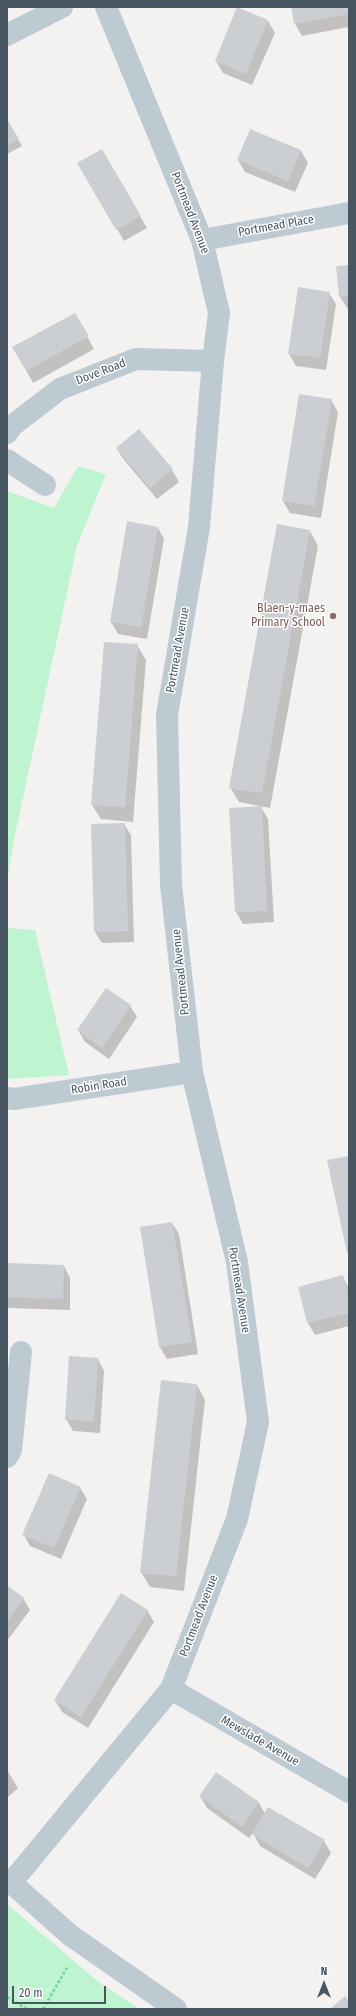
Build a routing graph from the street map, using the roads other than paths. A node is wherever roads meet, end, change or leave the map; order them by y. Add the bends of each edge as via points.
1 (62, 7) edge
2 (106, 7) edge
3 (7, 35) edge
4 (349, 213) edge
5 (202, 240) junction
6 (213, 361) junction
7 (7, 433) edge
8 (7, 460) edge
9 (45, 485) dead end
10 (192, 1072) junction
11 (7, 1098) edge
12 (22, 1352) dead end
13 (7, 1457) edge
14 (171, 1689) junction
15 (349, 1792) edge
16 (9, 1881) edge
17 (176, 2009) edge

1 - 3 street
2 - 5 street, Portmead Avenue
4 - 5 street, Portmead Place
5 - 6 street, Portmead Avenue via 220,312
6 - 7 street, Dove Road via 136,359 60,389 13,425
6 - 10 street, Portmead Avenue via 199,527 167,715 171,884
8 - 9 street
10 - 11 street, Robin Road
10 - 14 street, Portmead Avenue via 237,1262 258,1422 237,1519
12 - 13 street via 11,1450
14 - 15 street, Mewslade Avenue
14 - 16 street, Portmead Avenue
16 - 17 street via 81,1943

